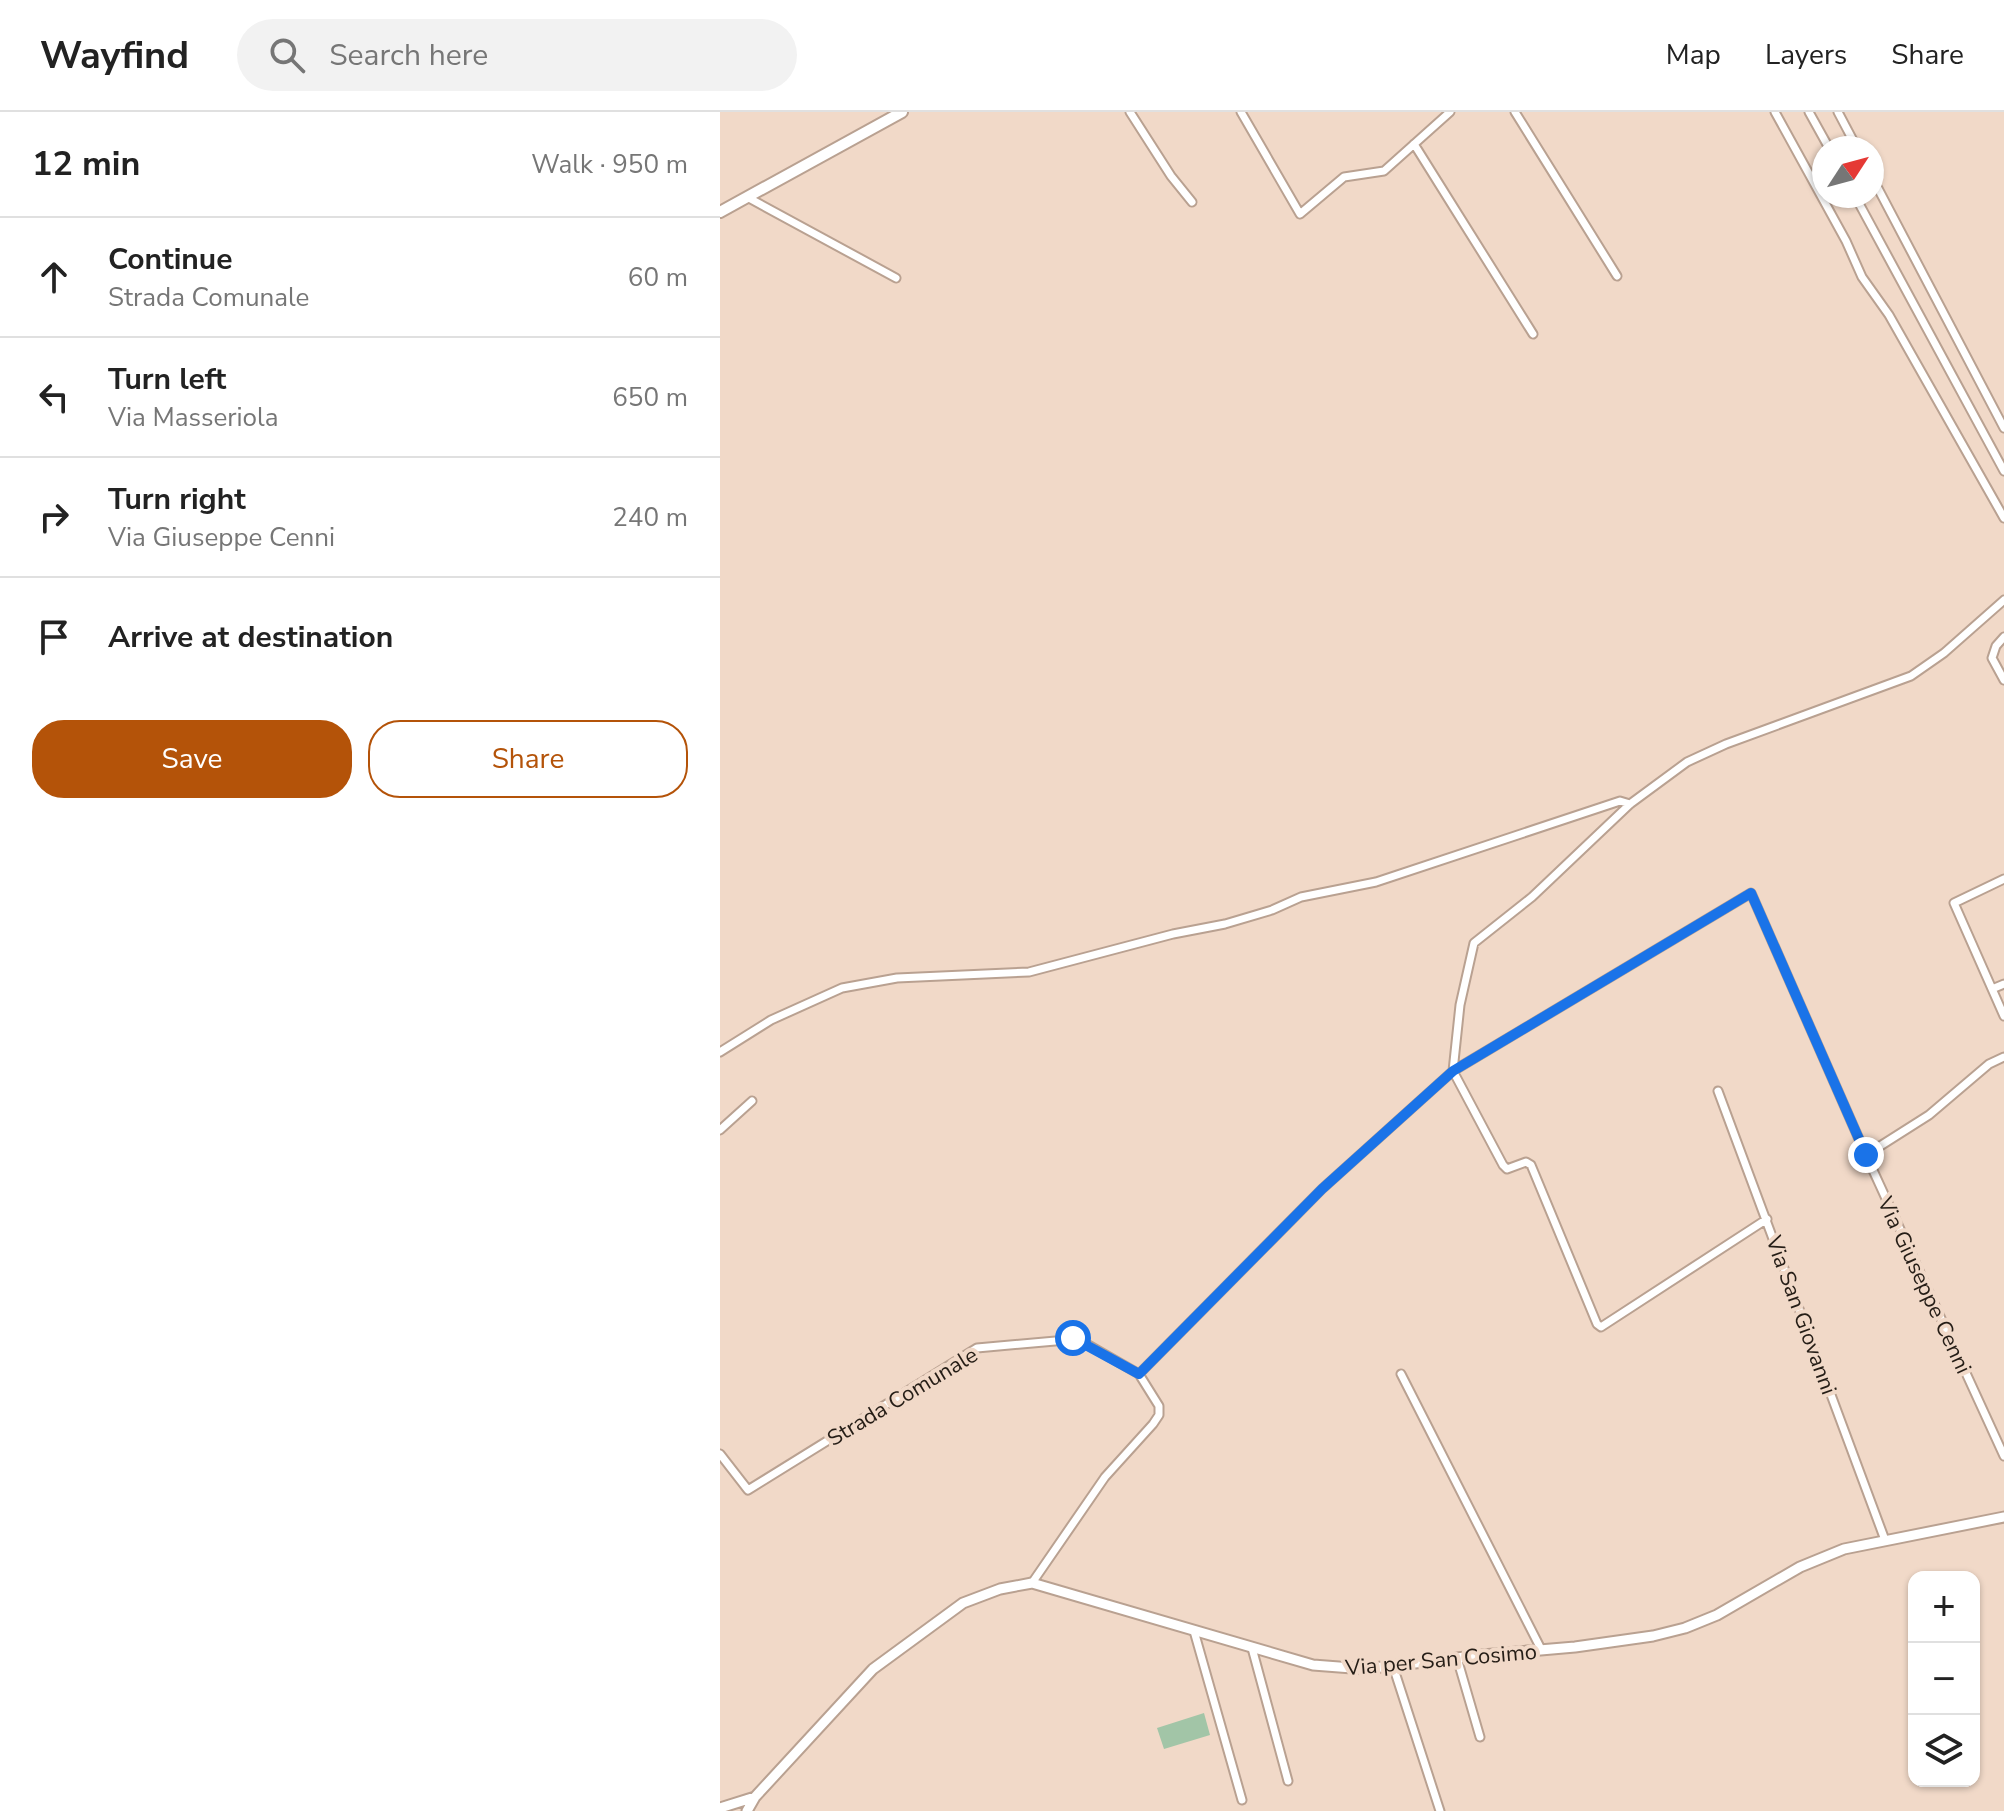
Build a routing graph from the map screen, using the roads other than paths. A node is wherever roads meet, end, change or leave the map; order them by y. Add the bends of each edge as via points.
1 (902, 112) edge
2 (1130, 112) edge
3 (1241, 112) edge
4 (1450, 112) edge
5 (1515, 112) edge
6 (1775, 112) edge
7 (1809, 112) edge
8 (1838, 112) edge
9 (1822, 136) edge
10 (1851, 136) edge
11 (1414, 144) junction
12 (747, 197) junction
13 (1884, 200) edge
14 (1192, 202) dead end
15 (1862, 208) edge
16 (720, 212) edge
17 (1617, 276) dead end
18 (896, 278) dead end
19 (1533, 334) dead end
20 (2004, 428) edge
21 (2004, 471) edge
22 (2004, 518) edge
23 (2004, 600) edge
24 (2004, 637) edge
25 (2004, 680) edge
26 (1630, 804) junction
27 (2004, 879) edge
28 (2004, 984) edge
29 (1992, 989) junction
30 (2004, 1016) edge
31 (720, 1052) edge
32 (2004, 1057) edge
33 (1453, 1071) junction
34 (1718, 1091) dead end
35 (752, 1101) dead end
36 (720, 1130) edge
37 (1866, 1155) junction
38 (1767, 1219) junction
39 (1139, 1374) junction
40 (1401, 1374) dead end
41 (2004, 1456) edge
42 (721, 1459) edge
43 (2004, 1517) edge
44 (1885, 1540) junction
45 (1032, 1583) junction
46 (1194, 1631) junction
47 (1252, 1648) junction
48 (1541, 1649) junction
49 (1457, 1658) junction
50 (1393, 1666) junction
51 (1480, 1737) dead end
52 (1288, 1781) dead end
53 (755, 1797) junction
54 (1242, 1800) dead end
55 (720, 1808) edge
56 (747, 1811) edge
57 (1440, 1811) edge

1 - 12 main road
2 - 14 street
3 - 11 street via 1300,214 1344,177 1384,171
4 - 11 street
5 - 17 street
6 - 22 street via 1862,277
7 - 9 street
8 - 10 street
11 - 19 street
12 - 16 main road
12 - 18 street
13 - 20 street
15 - 21 street
23 - 26 street via 1911,676 1726,744 1687,762
24 - 25 street via 1992,658
26 - 31 street via 1620,801 1376,882 1301,897 1225,924 1029,972 897,978 842,988 771,1020
26 - 33 street via 1532,897 1474,943
27 - 29 street via 1954,903
28 - 29 street
29 - 30 street
32 - 37 street
33 - 37 street, Via Giuseppe Cenni via 1751,893
33 - 38 street via 1503,1165 1531,1165 1601,1327
33 - 39 street via 1322,1189
34 - 38 street, Via San Giovanni
35 - 36 street
37 - 41 street, Via Giuseppe Cenni
38 - 44 street, Via San Giovanni
39 - 42 street, Strada Comunale via 1073,1338 977,1348 748,1490
39 - 45 street via 1159,1415 1105,1477
40 - 48 street
43 - 44 street, Via per San Cosimo
44 - 48 street, Via per San Cosimo via 1800,1567 1685,1628
45 - 46 street, Via per San Cosimo
45 - 53 street, Via per San Cosimo via 963,1603 873,1669
46 - 47 street, Via per San Cosimo
46 - 54 street
47 - 50 street, Via per San Cosimo via 1328,1668
47 - 52 street
48 - 49 street, Via per San Cosimo
49 - 50 street, Via per San Cosimo
49 - 51 street
50 - 57 street
53 - 55 street
53 - 56 street, Via per San Cosimo

